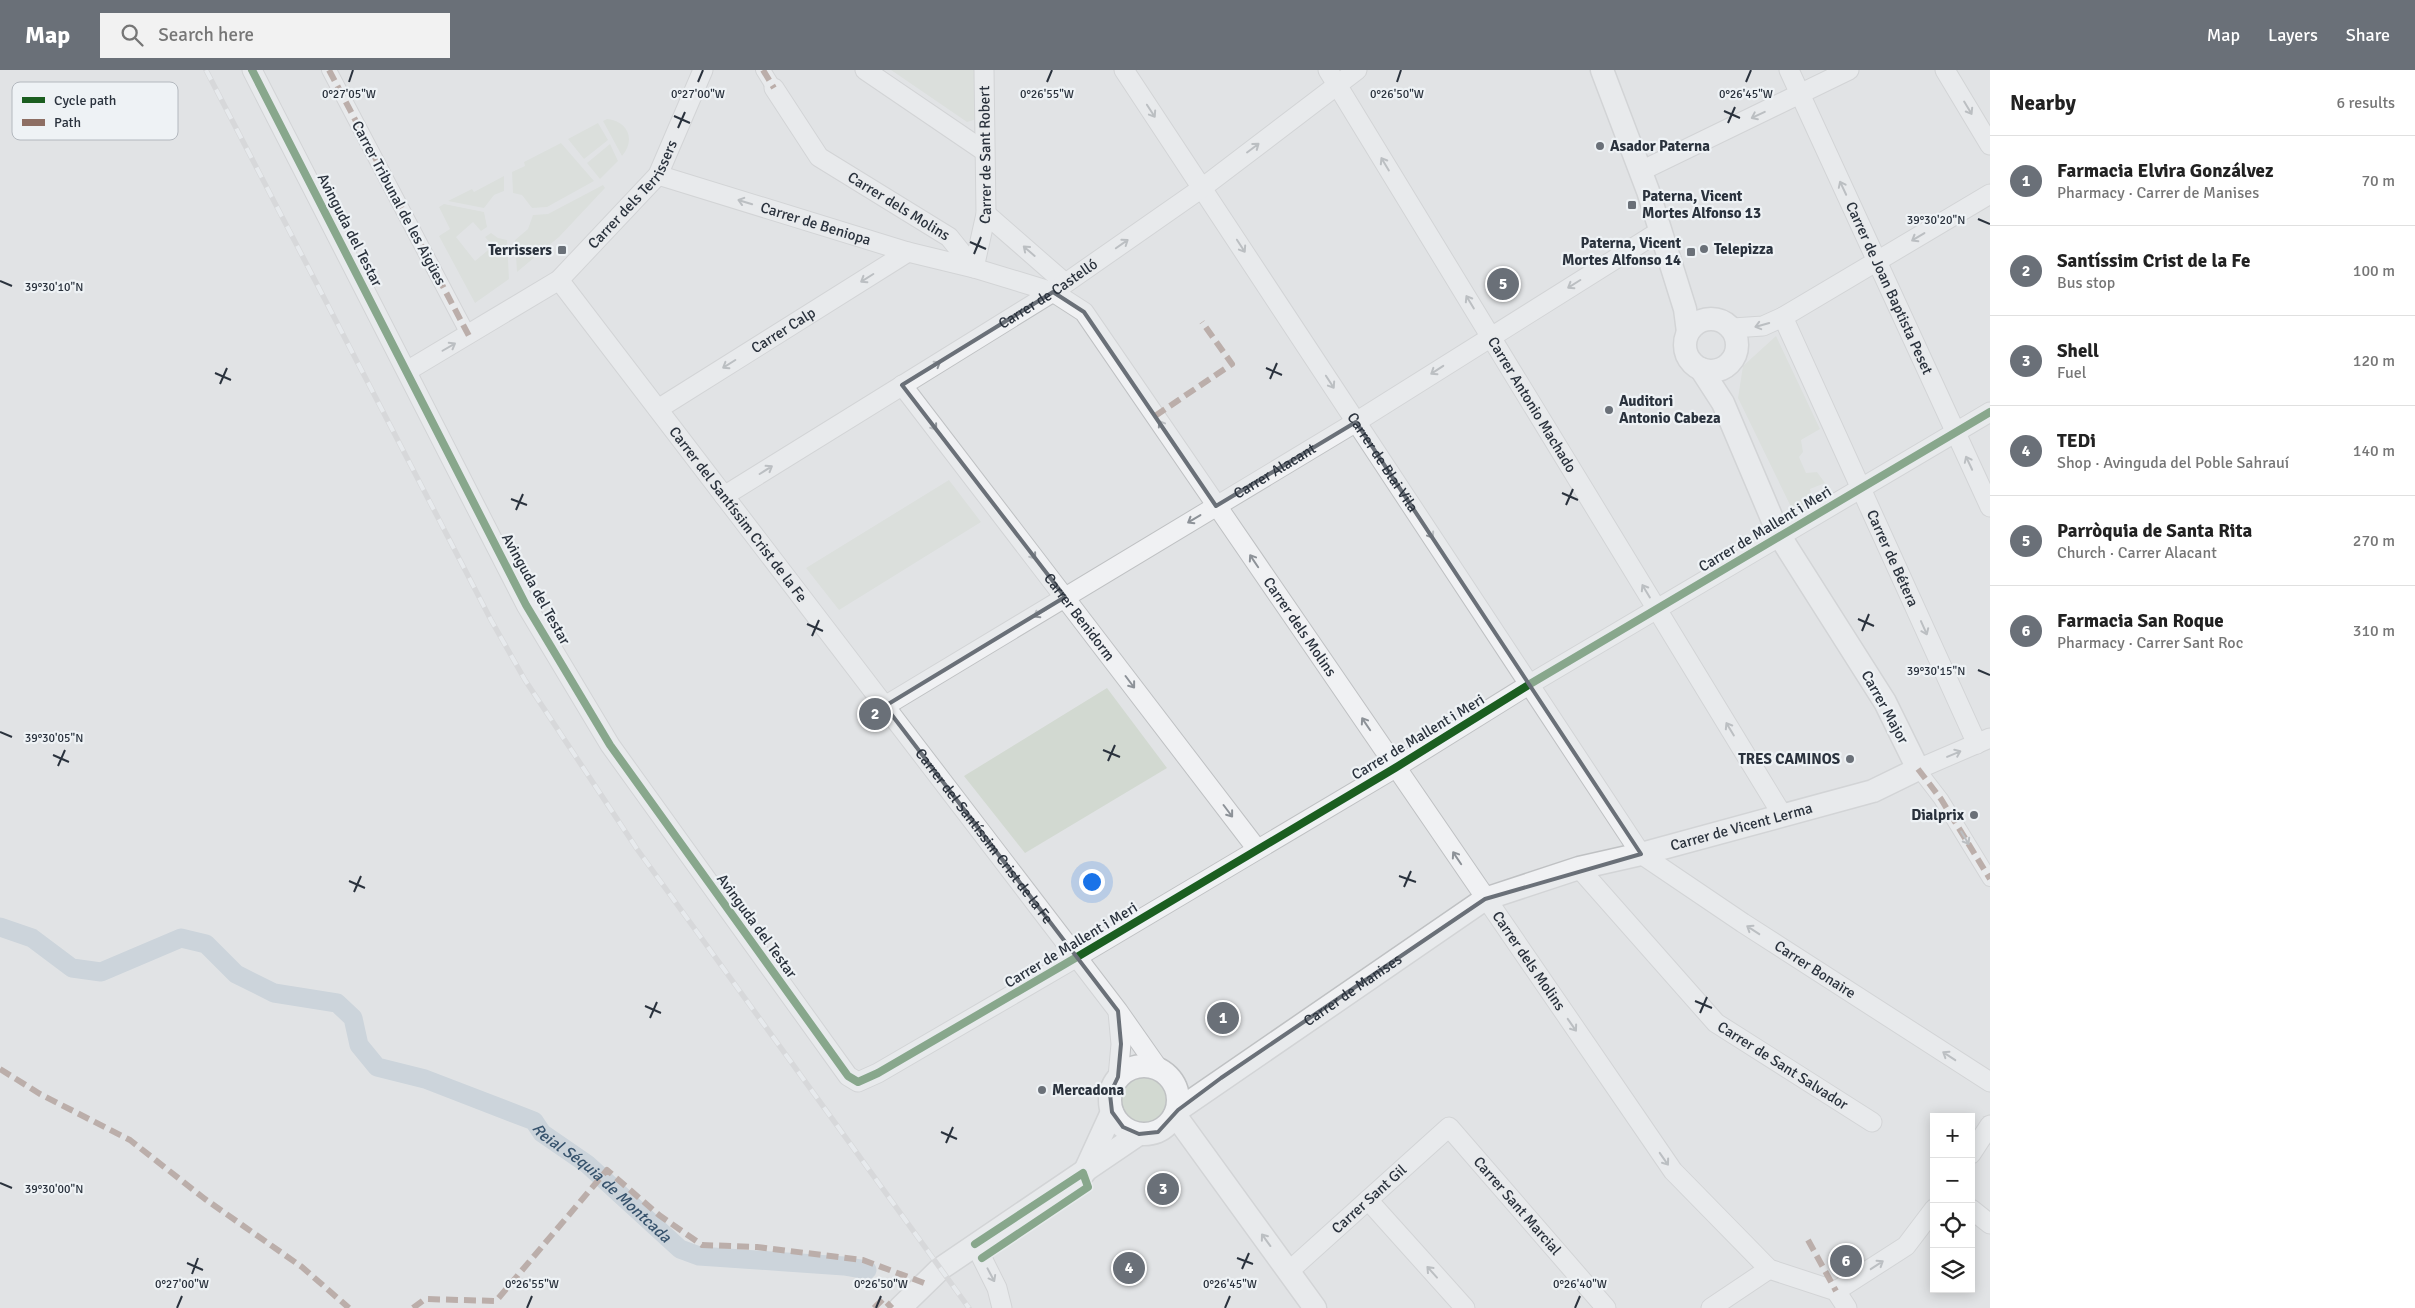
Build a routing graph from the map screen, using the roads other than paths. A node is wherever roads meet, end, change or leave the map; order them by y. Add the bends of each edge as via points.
1 (252, 70) edge
2 (329, 70) edge
3 (703, 70) edge
4 (763, 70) edge
5 (865, 70) edge
6 (984, 70) edge
7 (1124, 70) edge
8 (1357, 70) edge
9 (1602, 70) edge
10 (1789, 70) edge
11 (1849, 70) edge
12 (1945, 70) edge
13 (1333, 77) edge
14 (774, 88) joint
15 (1800, 95) junction
16 (1990, 145) edge
17 (984, 151) junction
18 (658, 175) junction
19 (1645, 181) junction
20 (1202, 188) junction
21 (1990, 194) edge
22 (986, 214) junction
23 (1660, 231) junction
24 (908, 252) junction
25 (1877, 261) junction
26 (974, 268) junction
27 (559, 280) junction
28 (1059, 288) junction
29 (1783, 317) junction
30 (1711, 318) junction
31 (1732, 328) junction
32 (1688, 332) junction
33 (469, 336) junction
34 (1490, 336) junction
35 (1730, 364) junction
36 (1701, 370) junction
37 (407, 371) junction
38 (902, 385) junction
39 (1723, 403) junction
40 (658, 409) junction
41 (1990, 412) edge
42 (1356, 422) junction
43 (1955, 433) junction
44 (1861, 488) junction
45 (724, 496) junction
46 (1216, 506) junction
47 (1990, 507) edge
48 (1779, 535) junction
49 (1065, 597) junction
50 (1658, 610) junction
51 (1530, 684) junction
52 (886, 706) junction
53 (1984, 741) edge
54 (1395, 768) junction
55 (1918, 769) junction
56 (1783, 816) junction
57 (1257, 849) junction
58 (1641, 854) junction
59 (1579, 868) junction
60 (1990, 880) edge
61 (1485, 899) junction
62 (1077, 958) junction
63 (1118, 1011) junction
64 (1166, 1074) junction
65 (1118, 1077) junction
66 (1220, 1078) junction
67 (858, 1082) joint
68 (1990, 1082) edge
69 (1112, 1112) junction
70 (1176, 1112) junction
71 (1872, 1122) dead end
72 (1990, 1125) edge
73 (1449, 1127) joint
74 (1139, 1134) junction
75 (1975, 1148) edge
76 (1083, 1173) junction
77 (1368, 1200) junction
78 (1975, 1212) edge
79 (1930, 1214) edge
80 (1990, 1224) edge
81 (975, 1244) junction
82 (1768, 1270) junction
83 (1288, 1272) junction
84 (1836, 1291) junction
85 (900, 1308) edge
86 (1002, 1308) edge
87 (1316, 1308) edge
88 (1465, 1308) edge
89 (1606, 1308) edge
90 (1711, 1308) edge
91 (1847, 1308) edge

1 - 37 street, Avinguda del Testar
2 - 33 street, Carrer Tribunal de les Aigües
3 - 18 street, Carrer dels Terrissers
4 - 14 street, Carrer dels Molins
5 - 17 street
6 - 17 street, Carrer de Sant Robert
7 -> 20 street, Carrer de Blai Vila
8 - 13 street, Carrer de Castelló
9 - 19 street
10 - 15 street, Carrer de Joan Baptista Peset
11 - 15 street
12 -> 16 street
20 -> 13 street, Carrer de Castelló
34 -> 13 street, Carrer Antonio Machado
14 - 26 street, Carrer dels Molins via 819,157 949,237
15 -> 19 street
25 -> 15 street, Carrer de Joan Baptista Peset
17 - 22 street, Carrer de Sant Robert
24 -> 18 street, Carrer de Beniopa
18 - 27 street, Carrer dels Terrissers
19 - 23 street
19 - 30 street via 1699,304
28 -> 20 street, Carrer de Castelló
20 -> 42 street, Carrer de Blai Vila
21 -> 25 street
22 - 26 street, Carrer de Sant Robert
28 -> 22 street, Carrer dels Molins
23 - 32 street
23 -> 34 street, Carrer Alacant
24 - 26 street, Carrer de Beniopa
24 -> 40 street, Carrer Calp
25 - 29 street
25 - 43 street, Carrer de Joan Baptista Peset
26 - 28 street, Carrer dels Molins
27 - 33 street, Carrer dels Terrissers
27 - 40 street, Carrer del Santíssim Crist de la Fe
38 -> 28 street, Carrer de Castelló
46 -> 28 street, Carrer dels Molins via 1084,312
29 -> 31 street via 1763,326
29 - 44 street, Carrer de Bétera
30 - 31 street
30 - 32 street via 1697,322
31 - 35 street via 1738,340 1737,353
32 - 36 street via 1685,347 1690,360
37 -> 33 street, Carrer dels Terrissers
34 -> 42 street, Carrer Alacant
50 -> 34 street, Carrer Antonio Machado
35 - 36 street via 1716,371
35 - 39 street
36 - 39 street, Carrer Major
37 - 67 street, Avinguda del Testar via 526,605 610,745 848,1076
45 -> 38 street, Carrer de Castelló
38 -> 49 street, Carrer Benidorm
39 - 48 street, Carrer Major
40 - 45 street, Carrer del Santíssim Crist de la Fe
41 - 43 street, Carrer de Mallent i Meri
42 - 46 street, Carrer Alacant
42 -> 51 street, Carrer de Blai Vila
43 - 44 street, Carrer de Mallent i Meri
47 -> 43 street, Carrer de Joan Baptista Peset
44 - 48 street, Carrer de Mallent i Meri
44 -> 53 street, Carrer de Bétera
45 - 52 street, Carrer del Santíssim Crist de la Fe
46 -> 49 street, Carrer Alacant
54 -> 46 street, Carrer dels Molins
48 - 50 street, Carrer de Mallent i Meri
48 - 55 street, Carrer Major via 1886,702
49 -> 52 street, Carrer Alacant
49 -> 57 street, Carrer Benidorm
50 - 51 street, Carrer de Mallent i Meri
56 -> 50 street, Carrer Antonio Machado
51 - 54 street, Carrer de Mallent i Meri
51 - 58 street, Carrer de Blai Vila
52 - 62 street, Carrer del Santíssim Crist de la Fe
55 -> 53 street, Carrer de Vicent Lerma
54 - 57 street, Carrer de Mallent i Meri
61 -> 54 street, Carrer dels Molins
55 - 56 street, Carrer de Vicent Lerma via 1873,791
55 -> 60 street, Carrer Major via 1941,799
56 - 58 street, Carrer de Vicent Lerma
57 - 62 street, Carrer de Mallent i Meri
58 - 59 street, Carrer de Vicent Lerma
68 -> 58 street, Carrer Bonaire
59 - 61 street, Carrer de Vicent Lerma
59 - 71 street, Carrer de Sant Salvador via 1716,1023
61 - 66 street, Carrer de Manises
61 -> 82 street, Carrer dels Molins via 1673,1171
62 - 63 street, Carrer del Santíssim Crist de la Fe
62 - 67 street, Carrer de Mallent i Meri
63 - 64 street, Carrer del Santíssim Crist de la Fe
63 - 65 street via 1122,1044
64 - 65 street via 1136,1066
64 - 66 street, Carrer de Manises via 1196,1083
64 - 70 street via 1179,1095
65 - 69 street via 1110,1094
66 - 70 street, Carrer de Manises
69 - 74 street via 1123,1127
69 - 76 street
70 - 74 street via 1158,1132
83 -> 70 street
72 - 75 street
73 - 77 street, Carrer Sant Gil
73 - 89 street, Carrer Sant Marcial
74 - 76 street
76 - 81 street
77 - 83 street, Carrer Sant Gil
88 -> 77 street
78 - 80 street
84 -> 79 street via 1906,1246
81 - 85 street via 940,1269
81 -> 86 street via 997,1288
82 - 84 street
82 - 90 street
83 - 87 street
84 - 91 street

